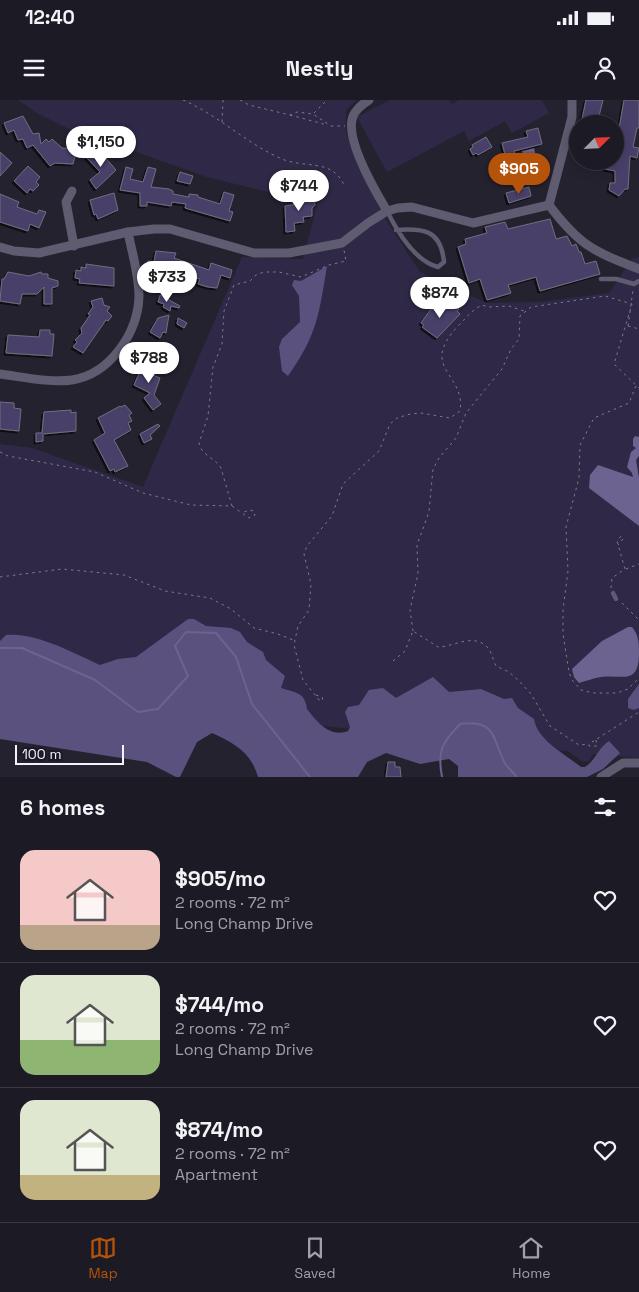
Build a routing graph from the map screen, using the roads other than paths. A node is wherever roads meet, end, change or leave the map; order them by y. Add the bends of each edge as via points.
1 (369, 100) edge
2 (572, 100) edge
3 (72, 191) dead end
4 (549, 205) junction
5 (386, 211) junction
6 (396, 230) junction
7 (128, 232) junction
8 (74, 246) junction
9 (0, 247) edge
10 (639, 269) edge
11 (601, 279) dead end
12 (639, 281) edge
13 (0, 374) edge
14 (613, 593) road end
15 (616, 598) road end
16 (639, 763) edge
17 (601, 777) edge

1 - 5 street via 355,113 352,134 367,177
2 - 4 street via 572,117
3 - 8 street via 66,202
4 - 5 street via 473,223 412,207
4 - 10 street via 591,250
5 - 6 lane
5 - 7 street via 342,243 289,253 254,253 170,229
6 - 6 lane via 430,265 438,267 444,262 443,249 432,234 417,228
7 - 8 street
7 - 13 street via 138,286 137,308 128,334 111,360 99,370 72,380
8 - 9 street via 39,253
11 - 12 lane via 634,284
14 - 15 lane
16 - 17 street via 623,763

